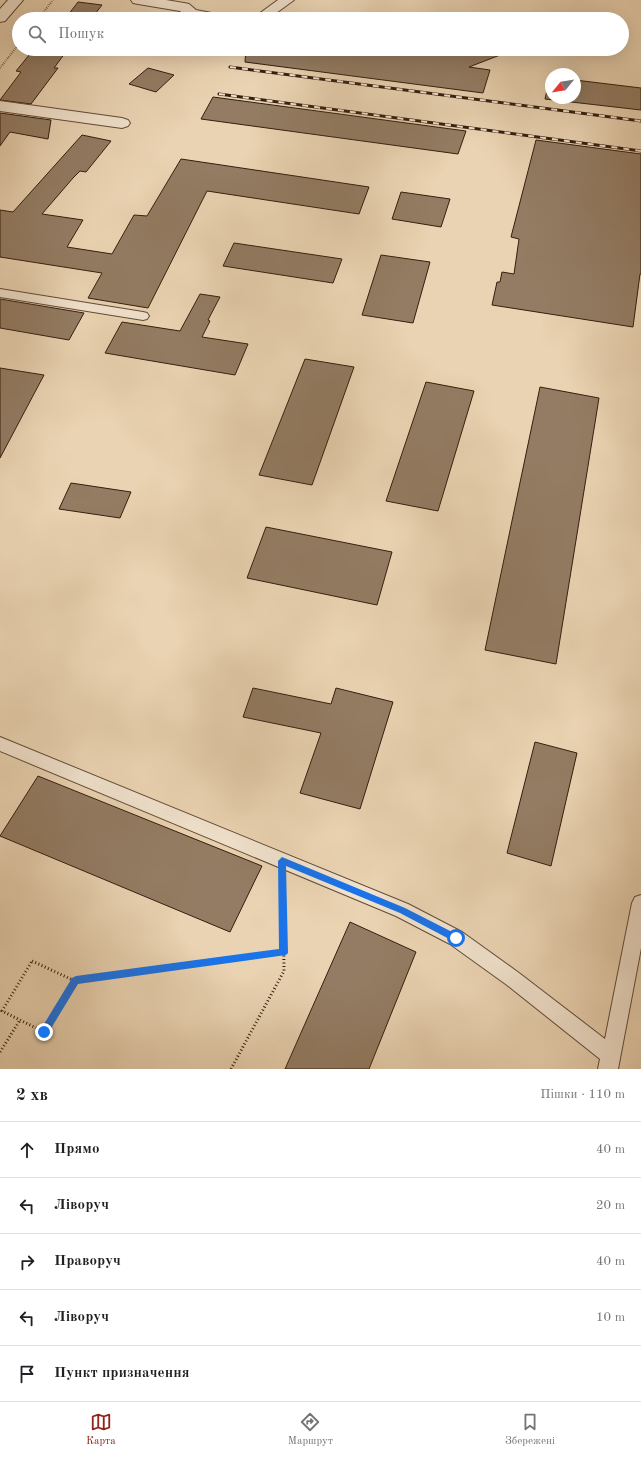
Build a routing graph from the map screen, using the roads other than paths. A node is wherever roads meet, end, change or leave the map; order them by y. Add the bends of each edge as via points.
1 (16, 0) edge
2 (138, 0) edge
3 (288, 0) edge
4 (188, 3) edge
5 (269, 12) edge
6 (1, 15) edge
7 (0, 106) edge
8 (122, 123) dead end
9 (0, 293) edge
10 (143, 316) dead end
11 (0, 744) edge
12 (641, 903) edge
13 (609, 1062) edge

1 - 6 street
2 - 4 street
3 - 5 street
7 - 8 street
9 - 10 lane
11 - 13 lane via 402,910 456,938 513,979
12 - 13 lane

